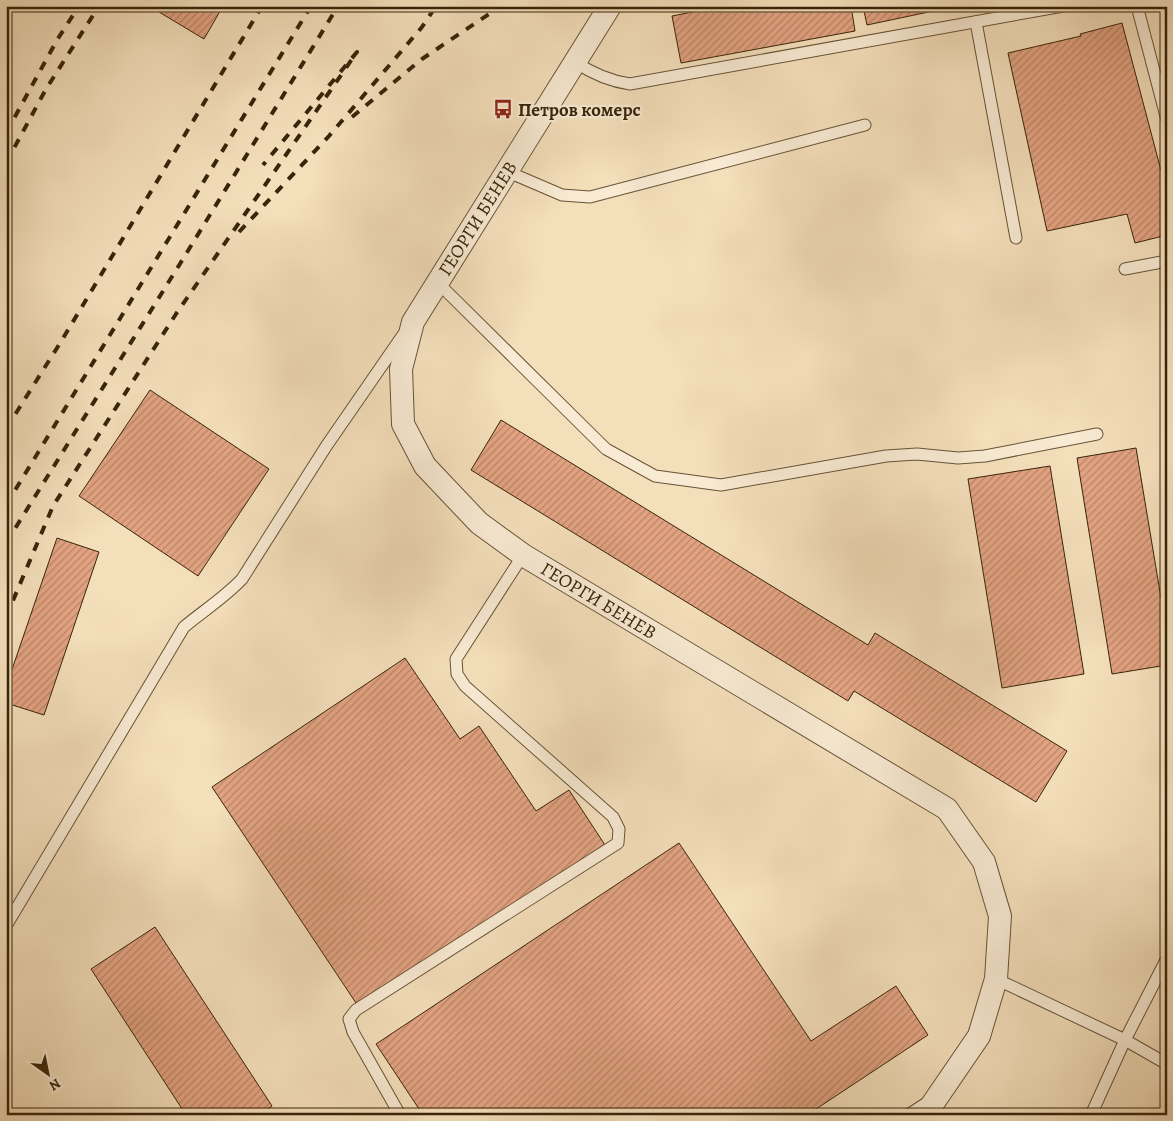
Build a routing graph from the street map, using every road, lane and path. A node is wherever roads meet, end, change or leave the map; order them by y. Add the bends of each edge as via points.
1 (610, 6) edge
2 (1063, 6) edge
3 (1137, 6) edge
4 (976, 22) junction
5 (575, 62) junction
6 (1167, 120) edge
7 (865, 126) dead end
8 (506, 171) junction
9 (1016, 238) dead end
10 (1167, 261) edge
11 (1125, 269) dead end
12 (437, 282) junction
13 (413, 322) junction
14 (1097, 434) dead end
15 (523, 555) junction
16 (6, 926) edge
17 (1167, 958) edge
18 (996, 979) junction
19 (1126, 1040) junction
20 (1167, 1064) edge
21 (938, 1096) junction
22 (400, 1115) edge
23 (908, 1115) edge
24 (925, 1115) edge
25 (1091, 1115) edge

1 - 5 street, ГЕОРГИ БЕНЕВ
2 - 4 lane
3 - 6 lane
4 - 5 lane via 630,84 596,76
4 - 9 lane
5 - 8 street, ГЕОРГИ БЕНЕВ
7 - 8 lane via 590,196 562,195
8 - 12 street, ГЕОРГИ БЕНЕВ
10 - 11 lane
12 - 13 street, ГЕОРГИ БЕНЕВ
12 - 14 lane via 606,449 656,476 721,486 886,456 985,456
13 - 15 street, ГЕОРГИ БЕНЕВ via 401,369 402,424 425,466 478,523
13 - 16 lane via 327,445 242,579 228,594 184,627
15 - 18 street, ГЕОРГИ БЕНЕВ via 947,809 984,862 1000,916
15 - 22 lane via 456,659 457,674 465,686 613,817 620,829 618,843 356,1010 349,1019 353,1032
17 - 19 lane
18 - 19 lane
18 - 21 street, ГЕОРГИ БЕНЕВ via 979,1036
19 - 20 lane
19 - 25 lane
21 - 23 lane
21 - 24 street, ГЕОРГИ БЕНЕВ

